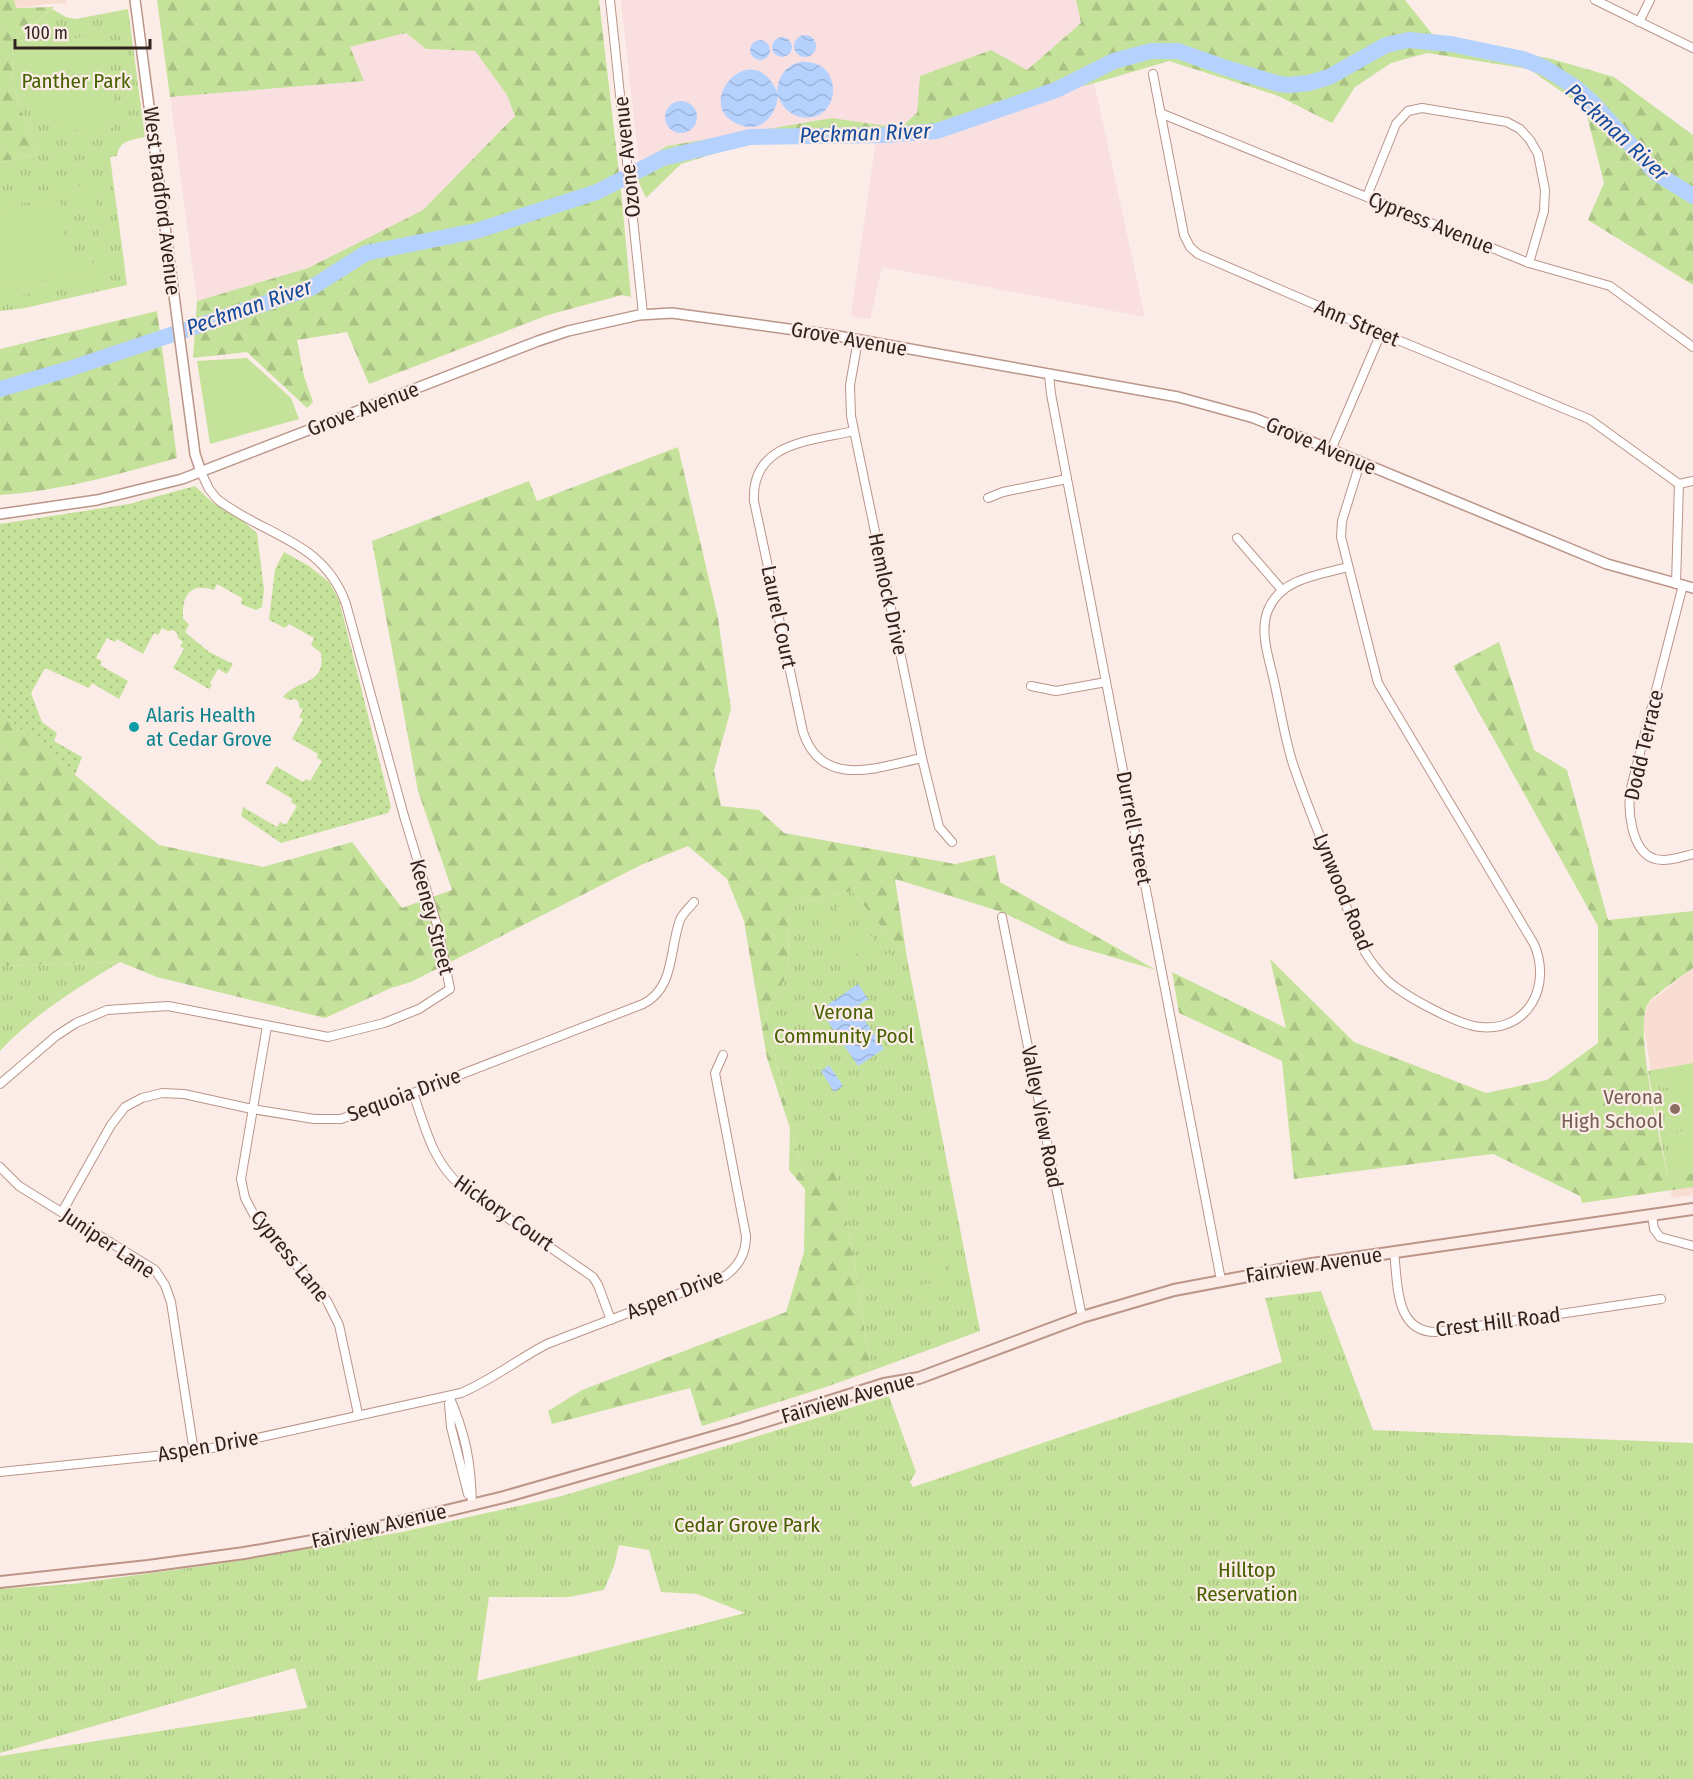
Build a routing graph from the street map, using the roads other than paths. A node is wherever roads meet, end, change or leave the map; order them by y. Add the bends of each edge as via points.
1 (135, 0) edge
2 (610, 0) edge
3 (1595, 0) edge
4 (1650, 0) edge
5 (1640, 22) junction
6 (1693, 48) edge
7 (1153, 74) dead end
8 (1160, 113) junction
9 (1367, 196) junction
10 (1529, 263) junction
11 (643, 314) junction
12 (1381, 333) junction
13 (858, 340) junction
14 (1693, 346) edge
15 (1049, 375) junction
16 (854, 431) junction
17 (1331, 450) junction
18 (1360, 463) junction
19 (201, 472) junction
20 (1067, 479) junction
21 (1693, 481) edge
22 (1679, 484) junction
23 (988, 498) dead end
24 (0, 514) edge
25 (1237, 538) dead end
26 (1348, 567) junction
27 (1679, 584) junction
28 (1693, 588) edge
29 (1282, 590) junction
30 (1106, 682) junction
31 (1031, 686) dead end
32 (922, 758) junction
33 (952, 842) dead end
34 (1693, 855) edge
35 (694, 902) dead end
36 (1002, 917) dead end
37 (267, 1026) junction
38 (723, 1055) dead end
39 (0, 1084) edge
40 (413, 1094) junction
41 (252, 1109) junction
42 (0, 1167) edge
43 (1693, 1209) edge
44 (62, 1212) junction
45 (1652, 1215) junction
46 (1693, 1246) edge
47 (1394, 1252) junction
48 (1221, 1280) junction
49 (1660, 1299) dead end
50 (1082, 1317) junction
51 (611, 1320) junction
52 (449, 1396) junction
53 (358, 1414) junction
54 (194, 1452) junction
55 (0, 1472) edge
56 (472, 1505) junction
57 (0, 1582) edge

1 - 19 street, West Bradford Avenue via 195,454
2 - 11 street, Ozone Avenue
3 - 5 street
4 - 5 street
5 - 6 street
7 - 8 street, Ann Street
8 - 9 street, Cypress Avenue
8 - 12 street, Ann Street via 1184,235 1193,251
9 - 10 street, Cypress Avenue
9 - 10 street via 1396,124 1408,111 1422,108 1507,122 1535,146 1545,190 1544,211
10 - 14 street, Cypress Avenue via 1610,286
11 - 13 street, Grove Avenue via 711,317
11 - 19 street, Grove Avenue via 538,341
12 - 17 street
12 - 22 street, Ann Street via 1589,419
13 - 15 street, Grove Avenue
13 - 16 street, Hemlock Drive via 849,397
15 - 17 street, Grove Avenue via 1178,397 1254,418
15 - 20 street, Durrell Street
16 - 32 street, Hemlock Drive
16 - 32 street, Laurel Court via 776,452 760,469 754,501 809,746 824,762 846,771
17 - 18 street, Grove Avenue
18 - 26 street, Lynwood Road via 1342,521 1341,537
18 - 27 street, Grove Avenue via 1607,564
19 - 24 street, Grove Avenue via 105,499
19 - 37 street, Keeney Street via 217,499 310,553 338,585 438,928 450,989 419,1010 328,1037
20 - 23 street
20 - 30 street, Durrell Street
21 - 22 street
22 - 27 street
25 - 29 street
26 - 29 street via 1298,580
26 - 29 street, Lynwood Road via 1378,683 1538,951 1541,975 1536,998 1506,1024 1473,1026 1408,996 1387,980 1365,952 1292,759 1264,633 1268,609
27 - 28 street, Grove Avenue
27 - 34 street, Dodd Terrace via 1629,807 1637,843 1647,855 1661,860
30 - 31 street via 1056,691
30 - 48 street, Durrell Street
32 - 33 street, Hemlock Drive via 939,827
35 - 40 street, Sequoia Drive via 680,918 664,985 648,1002
36 - 50 street, Valley View Road
37 - 39 street, Keeney Street via 168,1006 107,1010 56,1036
37 - 41 street, Cypress Lane
38 - 51 street, Aspen Drive via 715,1073 747,1236 743,1255 725,1276
40 - 41 street, Sequoia Drive via 333,1120
40 - 51 street, Hickory Court via 432,1149 447,1173 592,1277
41 - 44 street, Sequoia Drive via 162,1093 125,1107
41 - 53 street, Cypress Lane via 241,1179 245,1198 254,1215 334,1311
42 - 44 street, Juniper Lane via 19,1186
43 - 45 main road, Fairview Avenue
44 - 54 street, Juniper Lane via 155,1270 165,1285 171,1302
45 - 46 street via 1654,1230 1660,1238
45 - 47 main road, Fairview Avenue
47 - 48 main road, Fairview Avenue
47 - 49 street, Crest Hill Road via 1402,1310 1412,1324 1426,1331
48 - 50 main road, Fairview Avenue
50 - 56 main road, Fairview Avenue via 920,1378 884,1384 741,1430
51 - 52 street, Aspen Drive via 547,1344 483,1384
52 - 53 street, Aspen Drive
52 - 56 street via 451,1427
53 - 54 street, Aspen Drive
54 - 55 street, Aspen Drive
56 - 57 main road, Fairview Avenue via 346,1535 244,1553

